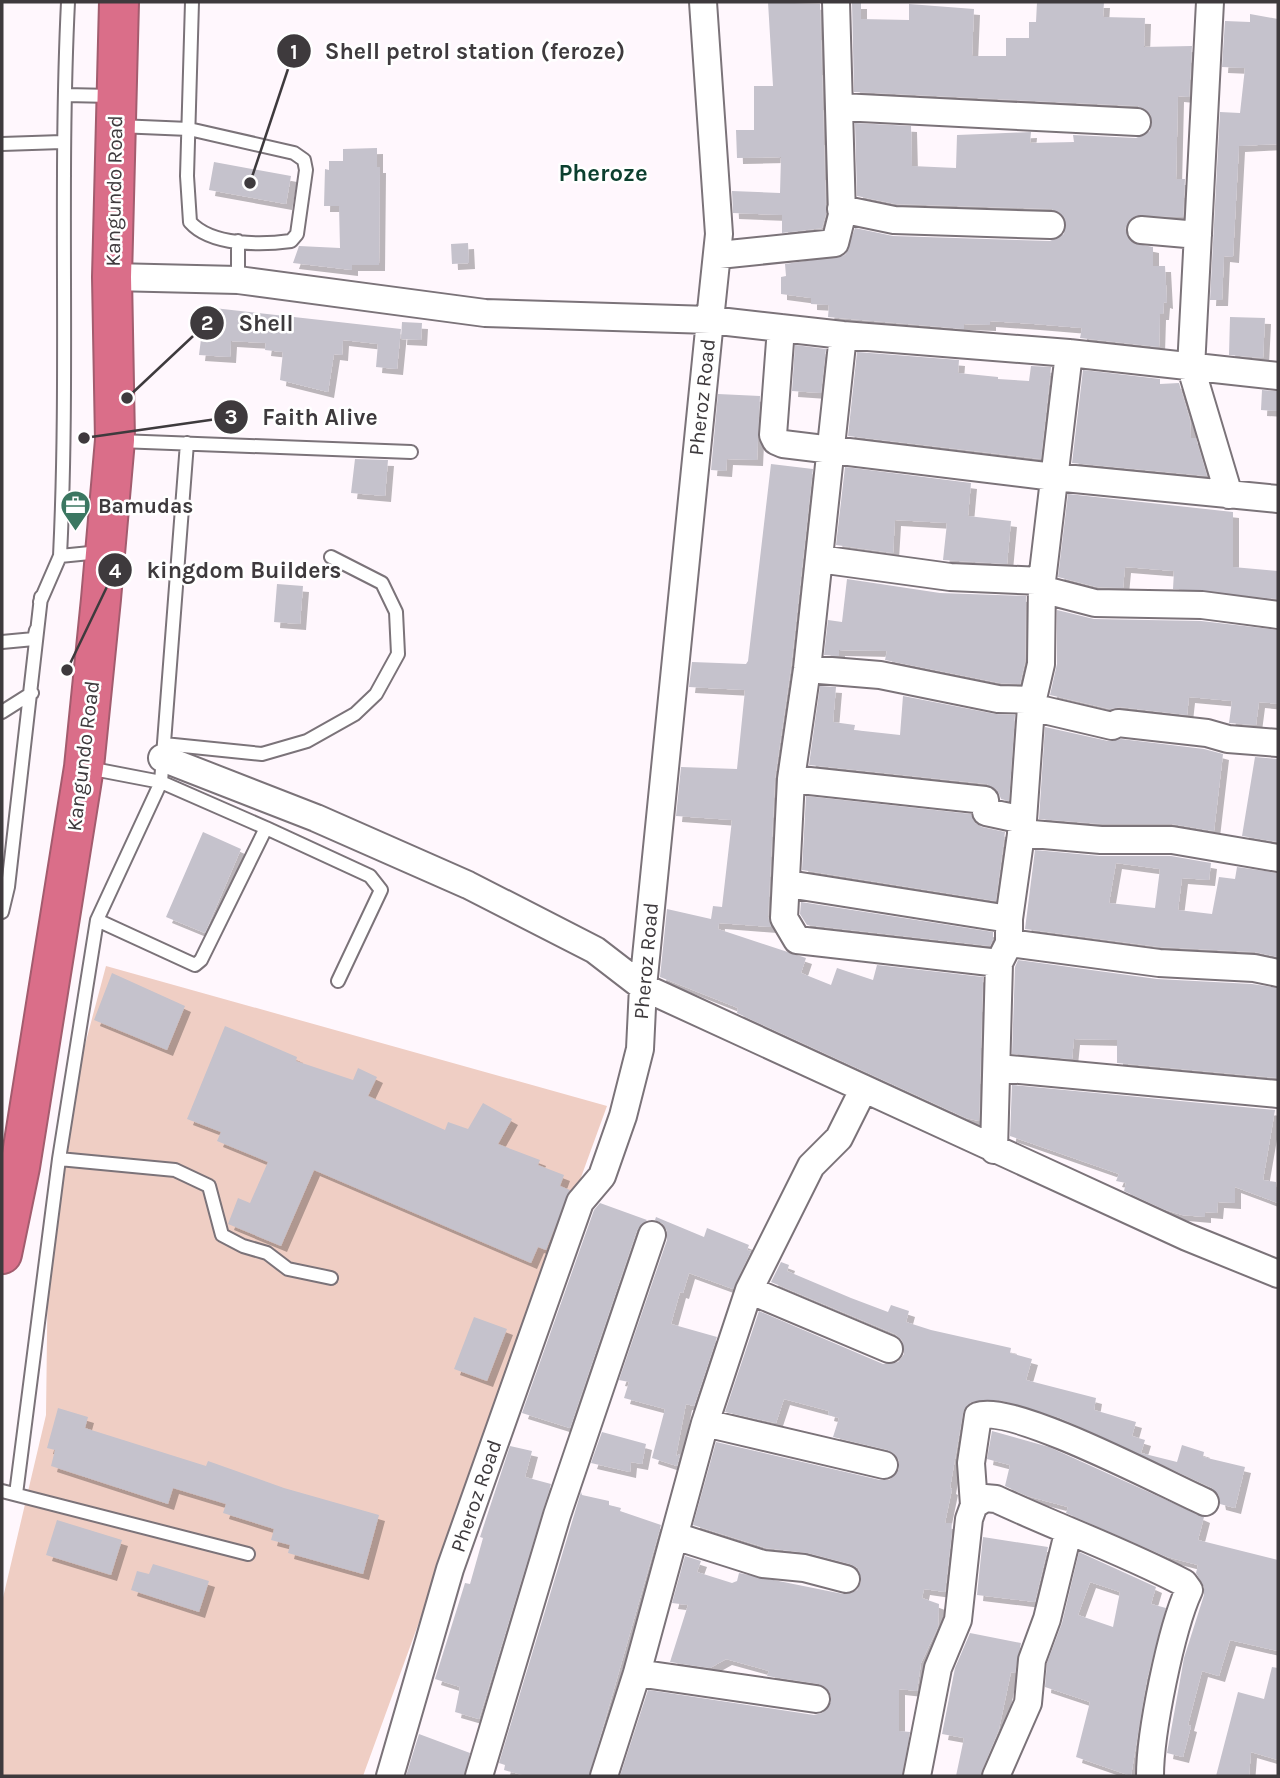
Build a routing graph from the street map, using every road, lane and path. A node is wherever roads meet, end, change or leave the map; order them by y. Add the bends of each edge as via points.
1 (68, 2) edge
2 (119, 2) edge
3 (192, 2) edge
4 (703, 2) edge
5 (836, 2) edge
6 (1210, 2) edge
7 (65, 95) junction
8 (841, 107) junction
9 (116, 111) junction
10 (1137, 122) dead end
11 (189, 129) junction
12 (62, 142) junction
13 (2, 144) edge
14 (841, 209) junction
15 (1051, 225) dead end
16 (1141, 230) dead end
17 (1198, 235) junction
18 (238, 241) junction
19 (719, 255) junction
20 (112, 278) junction
21 (239, 280) junction
22 (710, 320) junction
23 (781, 328) junction
24 (843, 335) junction
25 (1069, 353) junction
26 (1191, 368) junction
27 (1278, 376) edge
28 (115, 440) junction
29 (187, 443) junction
30 (831, 450) junction
31 (411, 452) dead end
32 (1054, 477) junction
33 (1230, 495) junction
34 (1278, 499) edge
35 (103, 552) junction
36 (60, 556) junction
37 (331, 557) dead end
38 (819, 559) junction
39 (1042, 585) junction
40 (41, 597) junction
41 (1278, 615) edge
42 (2, 642) edge
43 (807, 669) junction
44 (32, 693) junction
45 (1033, 704) junction
46 (2, 712) edge
47 (1278, 743) edge
48 (162, 761) junction
49 (84, 767) junction
50 (791, 779) junction
51 (1022, 827) junction
52 (266, 828) junction
53 (1278, 858) edge
54 (788, 884) junction
55 (2, 912) edge
56 (97, 919) junction
57 (1005, 942) junction
58 (1278, 973) edge
59 (338, 981) dead end
60 (643, 987) junction
61 (998, 1068) junction
62 (863, 1090) junction
63 (1278, 1094) edge
64 (994, 1150) junction
65 (59, 1159) junction
66 (652, 1236) dead end
67 (3, 1240) edge
68 (1278, 1274) edge
69 (331, 1278) dead end
70 (749, 1290) junction
71 (890, 1349) dead end
72 (705, 1423) junction
73 (884, 1465) dead end
74 (2, 1491) edge
75 (16, 1494) junction
76 (1205, 1502) dead end
77 (974, 1505) junction
78 (1068, 1533) junction
79 (675, 1536) junction
80 (248, 1554) dead end
81 (846, 1579) dead end
82 (636, 1673) junction
83 (816, 1699) dead end
84 (390, 1776) edge
85 (479, 1776) edge
86 (604, 1776) edge
87 (917, 1776) edge
88 (996, 1776) edge
89 (1150, 1776) edge

1 - 7 lane
2 - 9 highway, Kangundo Road
3 - 11 lane
4 - 19 street, Pheroz Road
5 - 8 street
6 - 17 street
7 - 9 lane
7 - 12 lane
8 - 10 street
8 - 14 street
9 - 11 lane
9 - 20 highway, Kangundo Road
11 - 18 lane via 190,222 206,234
11 - 18 lane via 294,153 304,160 297,234 292,241
12 - 13 lane
12 - 36 lane via 65,440
14 - 15 street via 894,220
14 - 19 street via 835,243
16 - 17 street
17 - 26 street
18 - 21 lane
19 - 22 street, Pheroz Road
20 - 21 street, Pheroz Road
20 - 28 highway, Kangundo Road
21 - 22 street, Pheroz Road via 485,313
22 - 23 street, Pheroz Road
22 - 60 street, Pheroz Road
23 - 24 street, Pheroz Road
23 - 30 street via 773,435 783,444
24 - 25 street, Pheroz Road
24 - 30 street
25 - 26 street, Pheroz Road
25 - 32 street
26 - 27 street, Pheroz Road
26 - 33 street
28 - 29 lane
28 - 35 highway, Kangundo Road
29 - 31 lane
29 - 48 lane
30 - 32 street
30 - 38 street
32 - 33 street
32 - 39 street
33 - 34 street
35 - 36 lane
35 - 49 highway, Kangundo Road
36 - 40 lane
37 - 48 lane via 382,583 396,612 398,654 376,694 355,714 307,741 262,754
38 - 39 street via 950,578
38 - 43 street
39 - 41 street via 1095,603 1202,605
39 - 45 street via 1041,664
40 - 42 lane via 34,639
40 - 44 lane
43 - 45 street via 880,674
43 - 50 street
44 - 46 lane
44 - 55 lane
45 - 47 street via 1112,726 1118,723
45 - 51 street
48 - 49 lane
48 - 52 lane
48 - 56 lane
48 - 60 street via 303,813 468,885 595,950
49 - 67 highway, Kangundo Road
50 - 51 street via 985,800 985,812
50 - 54 street
51 - 53 street via 1101,840 1172,840
51 - 57 street
52 - 56 lane via 195,965
52 - 59 lane via 370,876 381,890
54 - 57 street
54 - 57 street via 784,918 797,940
56 - 65 lane
57 - 58 street
57 - 61 street
60 - 62 street
60 - 84 street, Pheroz Road via 640,1049 623,1116 602,1176 580,1202 450,1569
61 - 63 street
61 - 64 street
62 - 64 street
62 - 70 street via 839,1138 811,1166
64 - 68 street
65 - 69 lane via 175,1170 209,1186 222,1235 267,1253 288,1269
65 - 75 lane
66 - 85 street via 557,1515
70 - 71 street
70 - 72 street
72 - 73 street
72 - 79 street
74 - 75 lane
75 - 80 lane
76 - 77 street via 1076,1442 988,1412 978,1416 971,1463
77 - 78 street via 985,1498 996,1499
77 - 87 street via 958,1620 938,1668
78 - 88 street via 1032,1660 1028,1703
78 - 89 street via 1127,1553 1189,1590 1167,1671
79 - 81 street via 764,1564
79 - 82 street
82 - 83 street
82 - 86 street

